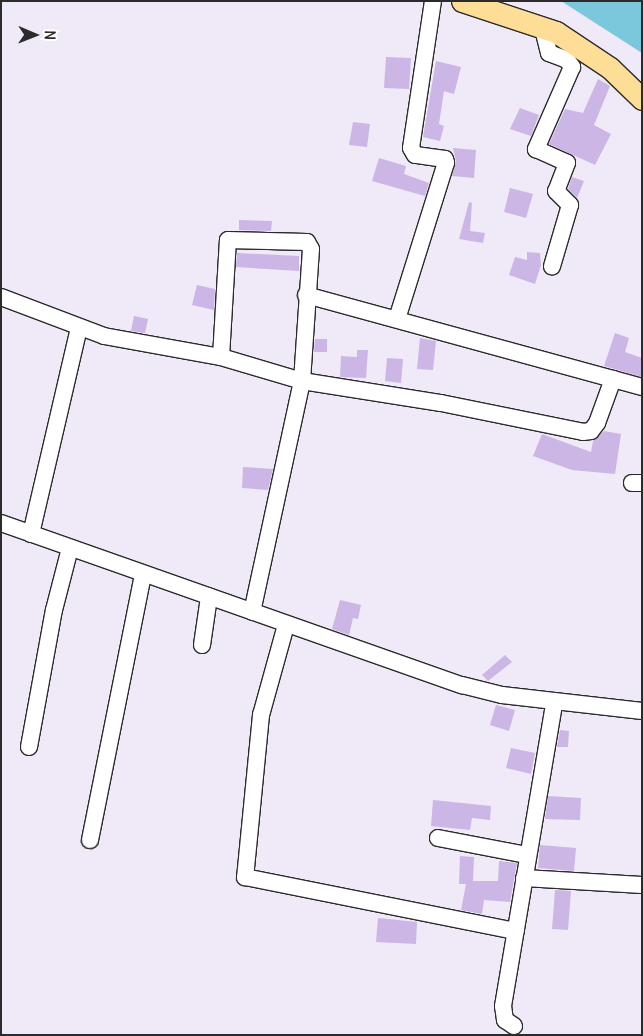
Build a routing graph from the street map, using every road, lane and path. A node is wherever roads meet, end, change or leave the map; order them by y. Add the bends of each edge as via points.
1 (433, 1) edge
2 (462, 1) edge
3 (544, 29) junction
4 (642, 99) edge
5 (552, 266) dead end
6 (306, 295) junction
7 (1, 297) edge
8 (397, 319) junction
9 (79, 328) junction
10 (221, 356) junction
11 (613, 379) junction
12 (302, 381) junction
13 (642, 387) edge
14 (1, 524) edge
15 (31, 534) junction
16 (70, 548) junction
17 (142, 574) junction
18 (209, 597) junction
19 (252, 612) junction
20 (286, 625) junction
21 (202, 645) dead end
22 (554, 702) junction
23 (642, 711) edge
24 (30, 747) dead end
25 (438, 838) dead end
26 (90, 840) dead end
27 (528, 855) junction
28 (524, 878) junction
29 (642, 885) edge
30 (516, 930) junction
31 (514, 1026) dead end

1 - 8 street via 411,148 415,155 444,159 446,163
2 - 3 main road
3 - 4 main road via 556,32 610,68
3 - 5 street via 549,53 567,60 572,67 536,148 567,163 556,192 570,205
6 - 8 street
6 - 10 street via 311,249 306,242 228,240
6 - 12 street
7 - 9 street
8 - 11 street
9 - 10 street via 104,336
9 - 15 street
10 - 12 street
11 - 12 street via 597,423 591,431 583,432 441,403
11 - 13 street
12 - 19 street
14 - 15 street
15 - 16 street
16 - 17 street
16 - 24 street via 54,610
17 - 18 street
17 - 26 street
18 - 19 street
18 - 21 street
19 - 20 street
20 - 22 street via 462,685 502,695
20 - 30 street via 261,715 245,877
22 - 23 street
22 - 27 street
25 - 27 street
27 - 28 street
28 - 29 street
28 - 30 street
30 - 31 street via 503,1006 505,1020

